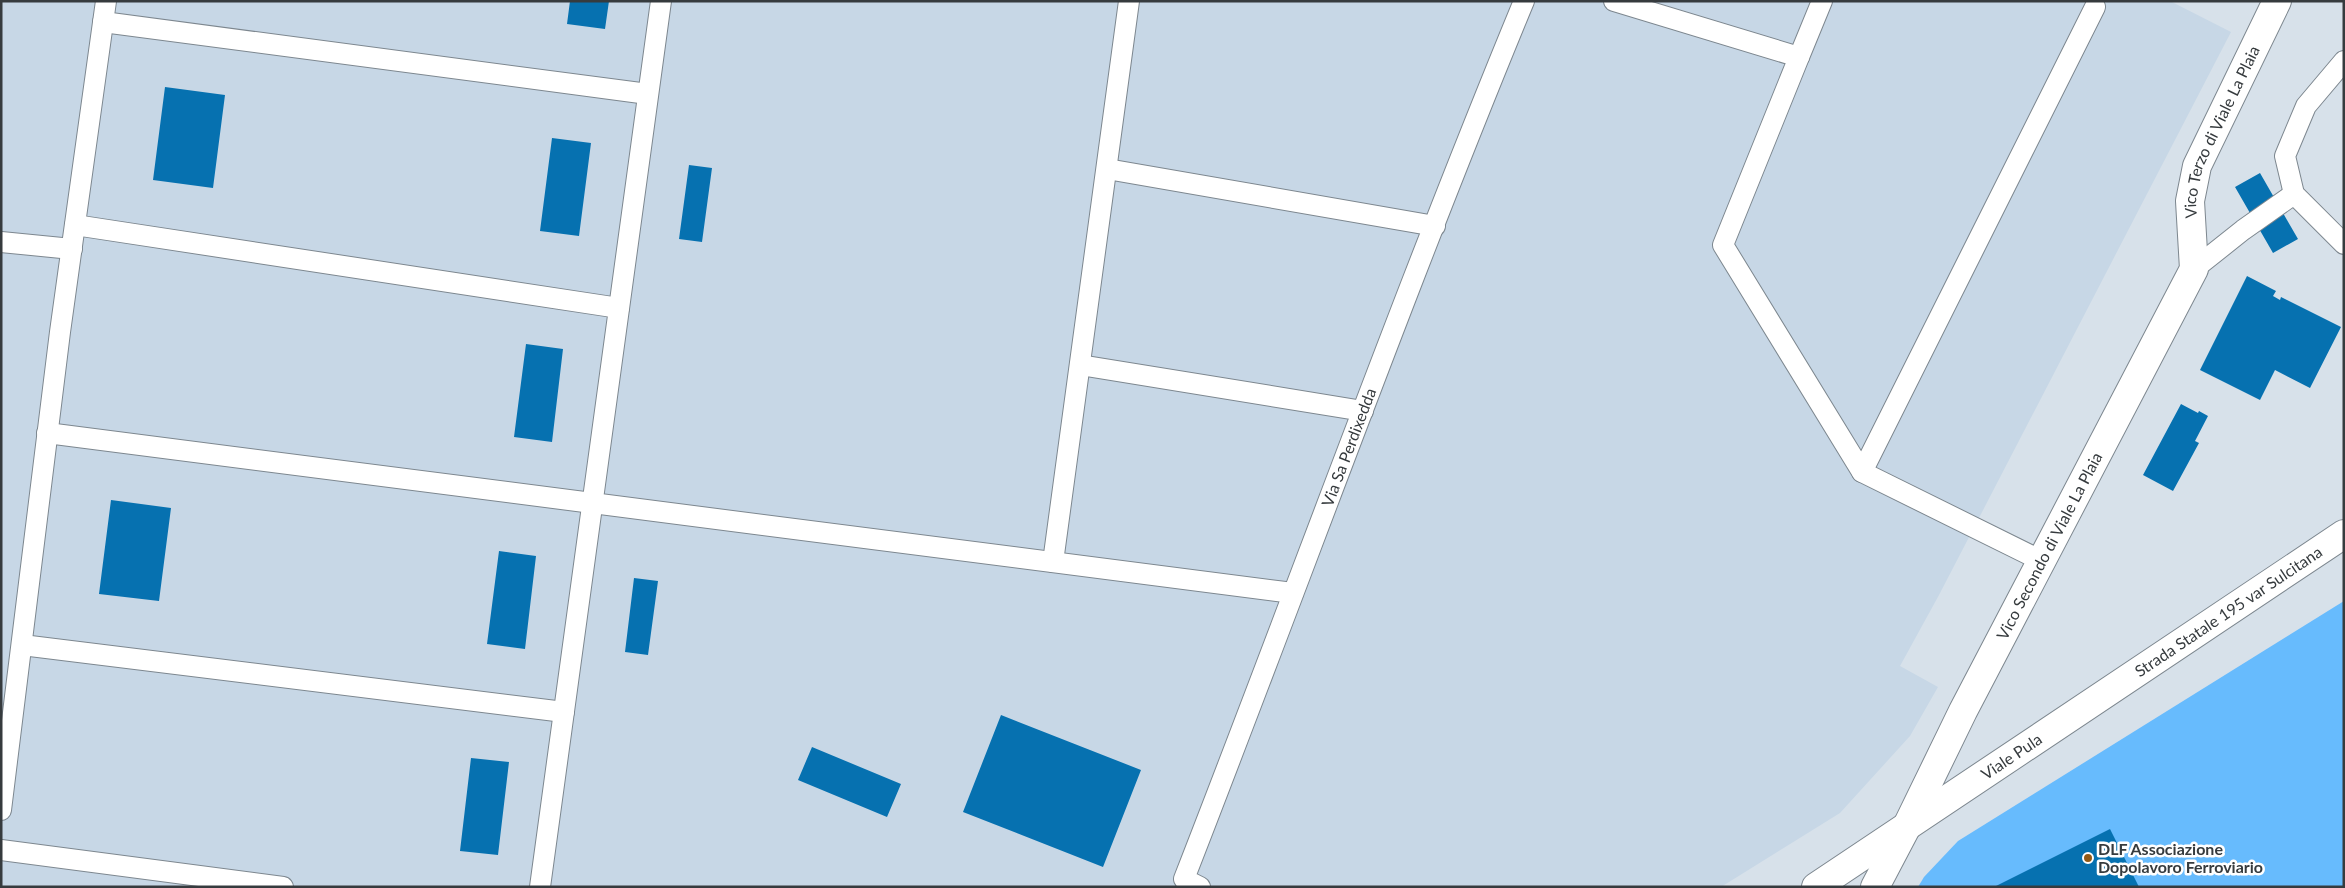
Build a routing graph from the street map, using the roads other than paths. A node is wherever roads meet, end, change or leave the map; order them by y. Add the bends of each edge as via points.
1 (106, 1) edge
2 (661, 1) edge
3 (1129, 1) edge
4 (1524, 1) edge
5 (1614, 1) edge
6 (1822, 1) edge
7 (2277, 1) edge
8 (2096, 7) dead end
9 (103, 22) junction
10 (1799, 57) junction
11 (2344, 61) edge
12 (648, 94) junction
13 (1107, 169) junction
14 (2294, 194) junction
15 (75, 225) junction
16 (1435, 226) junction
17 (1, 242) edge
18 (2344, 244) edge
19 (72, 249) junction
20 (2194, 269) junction
21 (619, 308) junction
22 (1080, 365) junction
23 (1363, 411) junction
24 (47, 433) junction
25 (1862, 472) junction
26 (593, 503) junction
27 (2344, 534) edge
28 (2042, 561) junction
29 (1053, 562) junction
30 (1293, 593) junction
31 (22, 645) junction
32 (2114, 688) joint
33 (564, 712) junction
34 (1, 810) edge
35 (1908, 824) junction
36 (1, 850) edge
37 (283, 887) edge
38 (540, 887) edge
39 (1200, 887) edge
40 (1816, 887) edge
41 (1875, 887) edge

1 - 9 lane
2 - 12 lane
3 - 13 lane
4 - 16 lane, Via Sa Perdixedda
5 - 10 lane
6 - 10 lane
7 - 20 street, Vico Terzo di Viale La Plaia via 2197,166 2190,201
8 - 25 lane
9 - 12 lane
9 - 15 lane
10 - 25 lane via 1723,246
11 - 14 lane via 2306,106 2285,156
12 - 21 lane
13 - 16 lane
13 - 22 lane
14 - 18 lane
14 - 20 lane
15 - 19 lane
15 - 21 lane
16 - 23 lane, Via Sa Perdixedda
17 - 19 lane
19 - 24 lane
20 - 28 street, Vico Secondo di Viale La Plaia
21 - 26 lane
22 - 23 lane
22 - 29 lane
23 - 30 lane, Via Sa Perdixedda
24 - 26 lane
24 - 31 lane
25 - 28 lane
26 - 29 lane
26 - 33 lane
27 - 32 street, Strada Statale 195 var Sulcitana
28 - 35 street, Vico Secondo di Viale La Plaia
29 - 30 lane
30 - 39 lane, Via Sa Perdixedda via 1184,879
31 - 33 lane
31 - 34 lane
32 - 35 street, Viale Pula
33 - 38 lane
35 - 40 street, Viale Pula
35 - 41 street, Vico Secondo di Viale La Plaia
36 - 37 lane

